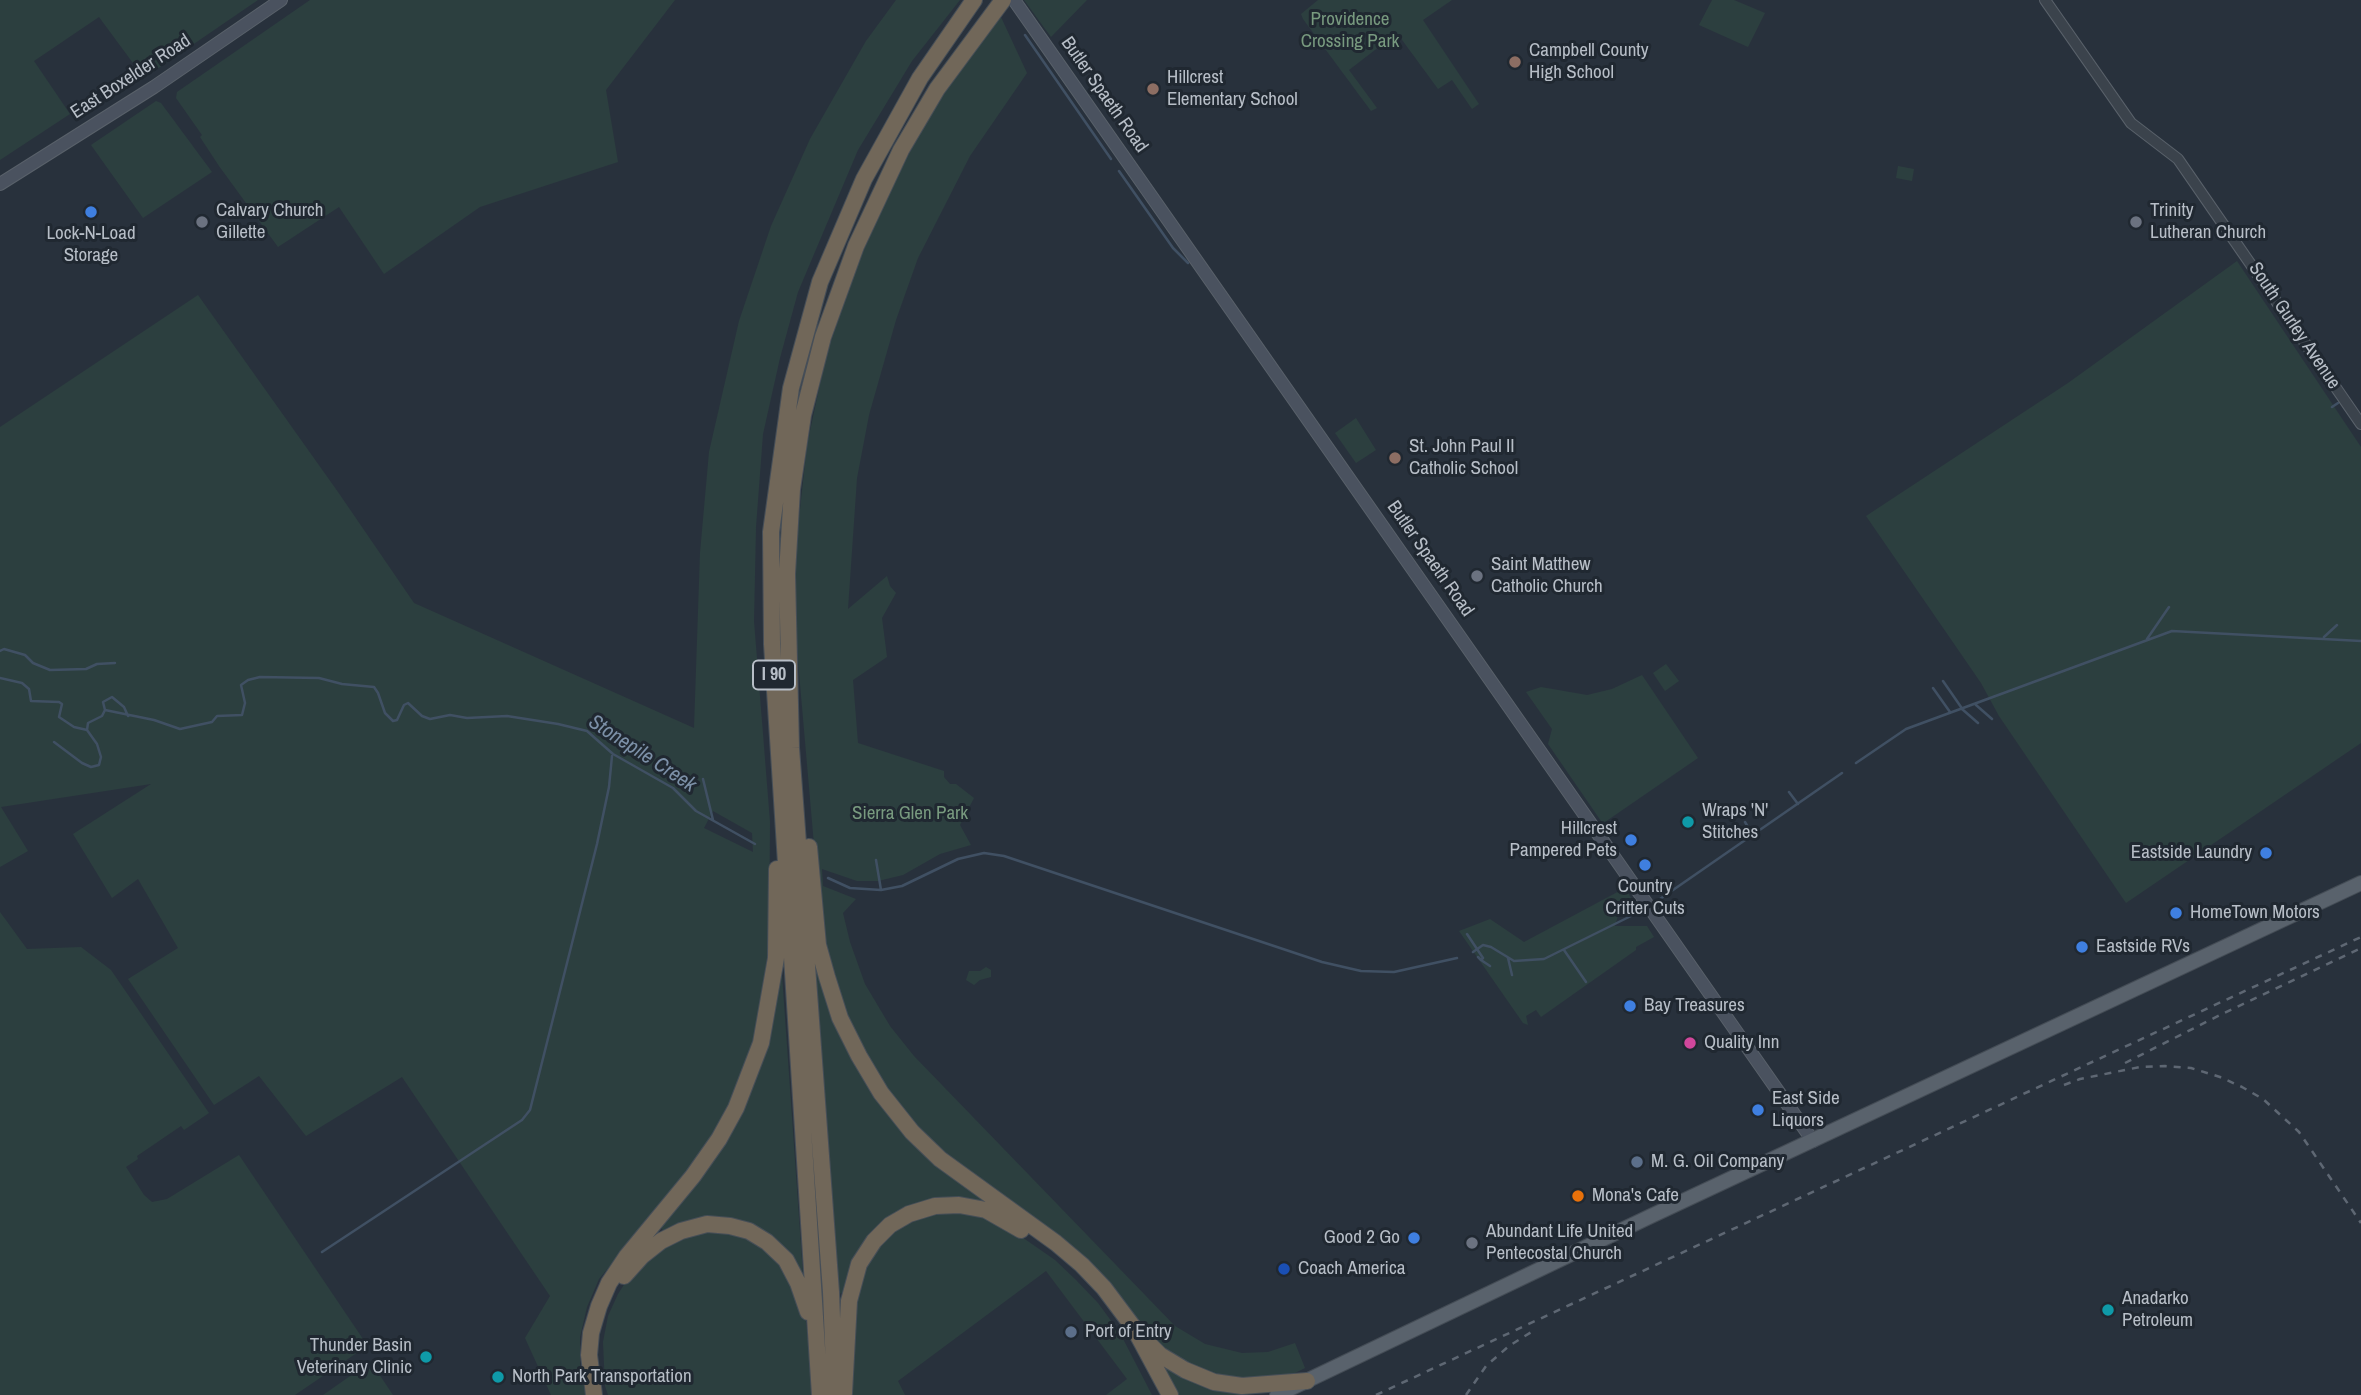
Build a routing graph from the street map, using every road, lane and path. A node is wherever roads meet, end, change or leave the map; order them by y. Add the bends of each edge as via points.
1 (281, 0) edge
2 (974, 0) edge
3 (1014, 0) edge
4 (2046, 0) edge
5 (999, 5) edge
6 (0, 184) edge
7 (2361, 424) edge
8 (787, 621) junction
9 (783, 810) junction
10 (2361, 883) edge
11 (1813, 1141) junction
12 (1134, 1328) junction
13 (1307, 1381) junction
14 (594, 1395) edge
15 (604, 1395) edge
16 (819, 1395) edge
17 (835, 1395) edge
18 (844, 1395) edge
19 (1159, 1395) edge
20 (1170, 1395) edge
21 (1277, 1395) edge

1 - 6 main road, East Boxelder Road
2 - 9 highway, I 90 via 920,78 864,179 820,282 791,388 771,532 772,644
3 - 11 main road, Butler Spaeth Road
4 - 7 street, South Gurley Avenue via 2132,123 2178,159
5 - 8 highway, I 90 via 937,89 901,150 856,246 823,337 803,415 792,489
8 - 12 highway, I 90 via 818,945 840,1018 881,1093 912,1132 940,1159 1082,1265
8 - 17 highway, I 90 via 791,748
9 - 14 highway, I 90 via 776,958 761,1043 719,1139 609,1283 591,1333
9 - 16 highway, I 90
10 - 11 main road
11 - 13 main road
12 - 13 highway, I 90 via 1160,1355 1213,1382 1242,1386
12 - 20 highway, I 90
13 - 21 main road
15 - 16 highway, I 90 via 599,1336 615,1289 661,1241 707,1224 749,1231 786,1260 807,1307
18 - 19 highway via 849,1301 859,1264 874,1241 909,1214 959,1205 986,1210 1066,1263 1107,1306 1141,1357

